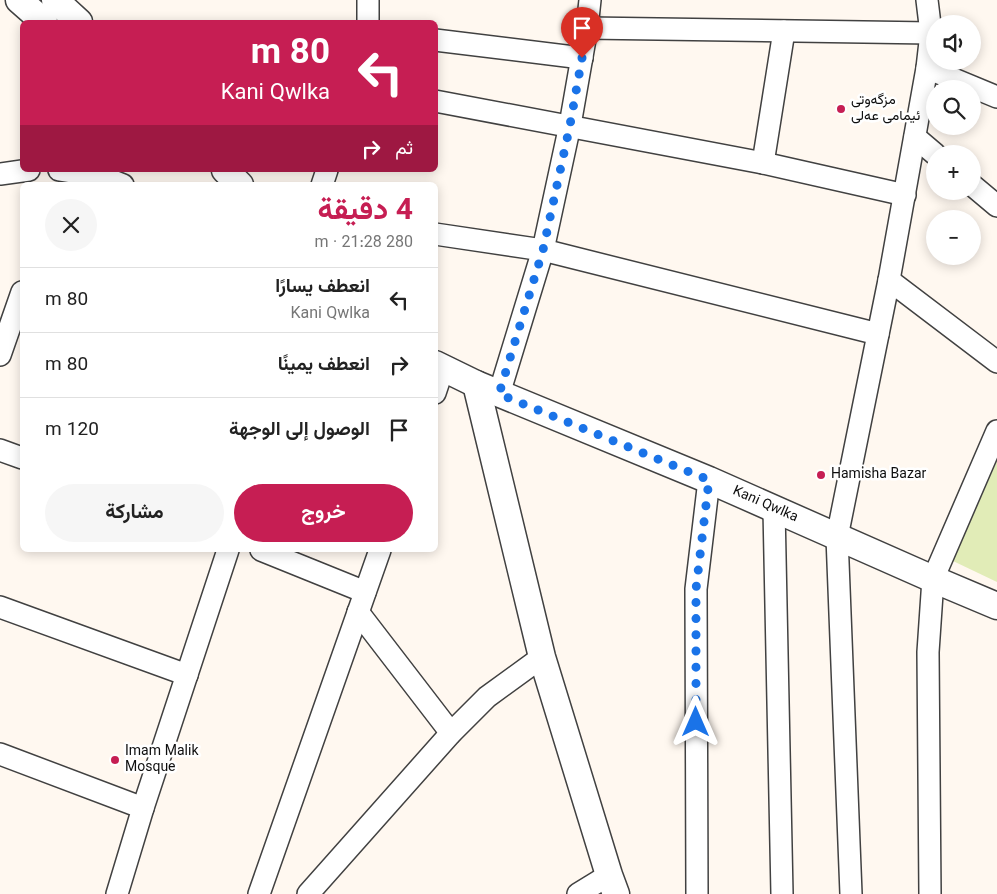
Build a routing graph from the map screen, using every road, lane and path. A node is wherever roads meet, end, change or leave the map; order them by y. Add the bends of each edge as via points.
1 (19, 0) edge
2 (55, 0) edge
3 (368, 0) edge
4 (590, 0) edge
5 (927, 0) edge
6 (929, 15) edge
7 (42, 20) edge
8 (77, 20) edge
9 (368, 20) edge
10 (588, 28) junction
11 (784, 31) junction
12 (926, 33) edge
13 (438, 40) edge
14 (582, 58) junction
15 (927, 70) edge
16 (932, 70) edge
17 (997, 97) edge
18 (438, 102) edge
19 (570, 125) junction
20 (915, 137) junction
21 (926, 146) edge
22 (763, 163) junction
23 (20, 171) edge
24 (227, 172) edge
25 (0, 174) edge
26 (62, 175) edge
27 (115, 182) edge
28 (237, 182) edge
29 (981, 193) edge
30 (905, 195) junction
31 (997, 206) edge
32 (438, 234) edge
33 (543, 250) junction
34 (889, 280) junction
35 (20, 298) edge
36 (878, 334) junction
37 (0, 355) edge
38 (997, 362) edge
39 (439, 366) edge
40 (488, 389) junction
41 (997, 431) edge
42 (0, 450) edge
43 (20, 457) edge
44 (709, 480) junction
45 (774, 509) junction
46 (838, 537) junction
47 (227, 552) edge
48 (265, 552) edge
49 (379, 552) edge
50 (933, 579) junction
51 (365, 592) junction
52 (0, 606) edge
53 (997, 606) edge
54 (358, 612) junction
55 (542, 657) junction
56 (187, 675) junction
57 (451, 733) junction
58 (0, 754) edge
59 (143, 808) junction
60 (613, 884) edge
61 (117, 894) edge
62 (259, 894) edge
63 (308, 894) edge
64 (578, 894) edge
65 (696, 894) edge
66 (782, 894) edge
67 (851, 894) edge
68 (930, 894) edge

1 - 7 street
2 - 8 street
3 - 9 street
4 - 10 street
5 - 6 street
10 - 11 street
10 - 14 street
11 - 12 street
11 - 22 street
13 - 14 street
14 - 19 street
15 - 20 street
16 - 17 street
18 - 19 street
19 - 22 street
19 - 33 street
20 - 21 street
20 - 30 street
22 - 30 street
23 - 25 street
24 - 28 street
26 - 27 street via 104,178
29 - 31 street
30 - 34 street
32 - 33 street
33 - 36 street
33 - 40 street
34 - 36 street
34 - 38 street
35 - 37 street
36 - 46 street
39 - 40 street, Kani Qwlka
40 - 44 street, Kani Qwlka
40 - 55 street
41 - 50 street
42 - 43 street
44 - 45 street, Kani Qwlka
44 - 65 street via 696,589
45 - 46 street, Kani Qwlka
45 - 66 street
46 - 50 street, Kani Qwlka
46 - 67 street
47 - 56 street
48 - 51 street
49 - 51 street
50 - 53 street, Kani Qwlka
50 - 68 street via 928,652
51 - 54 street
52 - 56 street
54 - 57 street
54 - 62 street
55 - 57 street via 487,697
55 - 60 street
56 - 59 street
57 - 63 street
58 - 59 street
59 - 61 street
60 - 64 street

